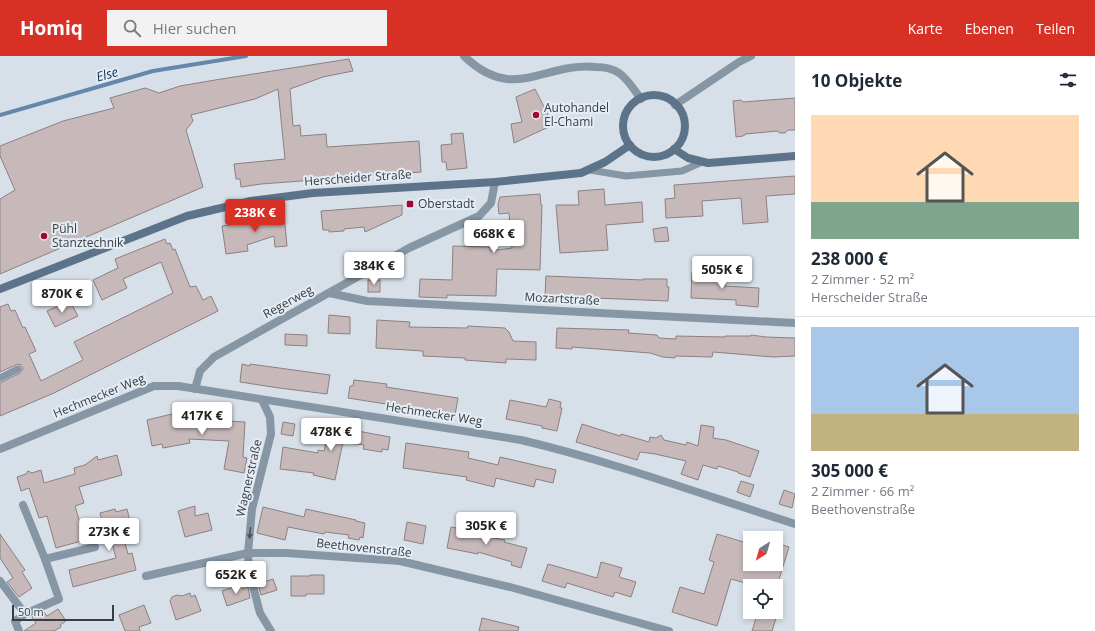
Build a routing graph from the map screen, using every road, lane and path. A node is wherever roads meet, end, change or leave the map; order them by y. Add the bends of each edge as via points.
1 (464, 56) edge
2 (751, 56) edge
3 (641, 99) junction
4 (675, 105) junction
5 (630, 145) junction
6 (674, 149) junction
7 (795, 156) edge
8 (702, 162) junction
9 (590, 170) junction
10 (495, 182) junction
11 (0, 289) edge
12 (329, 293) junction
13 (795, 323) edge
14 (18, 369) dead end
15 (0, 378) edge
16 (195, 389) junction
17 (262, 400) junction
18 (0, 449) edge
19 (23, 505) dead end
20 (795, 524) edge
21 (95, 547) dead end
22 (248, 553) junction
23 (44, 559) junction
24 (146, 576) dead end
25 (0, 581) edge
26 (25, 614) junction
27 (19, 631) edge
28 (271, 631) edge
29 (669, 631) edge

1 - 3 street via 483,71 505,79 526,78 588,66 603,67 624,77
2 - 4 street
3 - 4 main road via 659,96
3 - 5 main road via 629,109 624,121 624,134
4 - 6 main road via 682,114 685,128 680,142
5 - 6 main road via 637,152 651,157 663,156
5 - 9 main road, Herscheider Straße
6 - 8 main road via 688,158
7 - 8 main road
8 - 9 lane via 682,171 626,176
9 - 10 main road, Herscheider Straße via 551,177
10 - 11 main road, Herscheider Straße via 313,193 251,202 187,216
10 - 12 street, Regerweg via 491,203 479,216 409,248
12 - 13 street, Mozartstraße via 367,300
12 - 16 street, Regerweg via 214,357 200,371
14 - 15 lane
16 - 17 street, Hechmecker Weg
16 - 18 street, Hechmecker Weg via 154,386
17 - 20 street, Hechmecker Weg via 457,429 568,451
17 -> 22 street, Wagnerstraße via 270,417 271,434 252,509
19 - 23 street
21 - 23 street
22 - 24 street, Beethovenstraße
22 - 28 street, Wagnerstraße via 249,571 260,613
22 - 29 street, Beethovenstraße via 400,561
23 - 26 street via 59,599
25 - 26 street
26 - 27 street via 15,621

